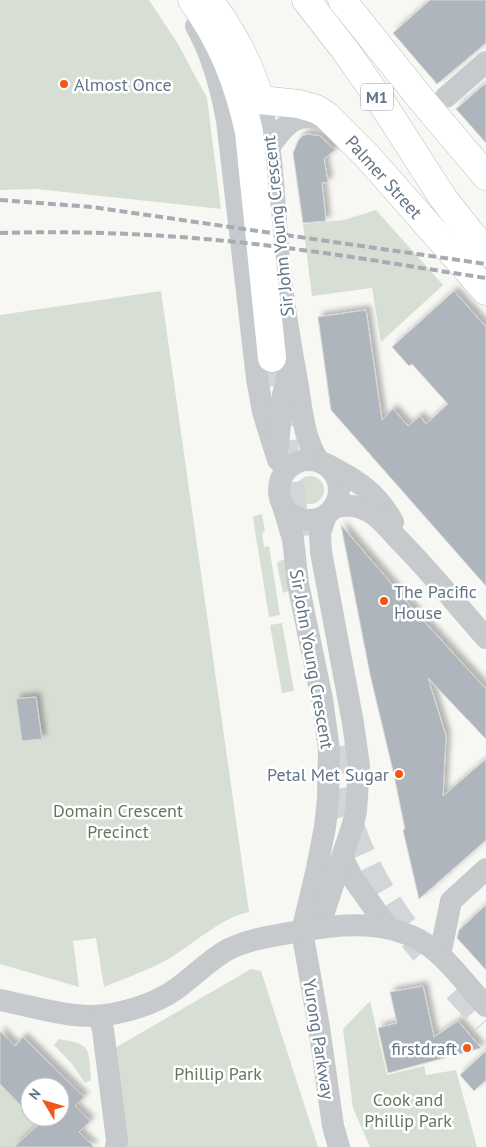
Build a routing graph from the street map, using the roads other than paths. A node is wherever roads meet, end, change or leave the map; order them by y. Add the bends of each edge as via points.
1 (179, 0) edge
2 (192, 0) edge
3 (209, 0) edge
4 (306, 0) edge
5 (342, 0) edge
6 (486, 62) edge
7 (446, 96) dead end
8 (260, 100) junction
9 (339, 127) junction
10 (270, 146) junction
11 (486, 176) edge
12 (486, 253) edge
13 (486, 291) edge
14 (282, 356) junction
15 (322, 462) junction
16 (279, 469) junction
17 (283, 506) junction
18 (329, 512) junction
19 (412, 553) junction
20 (330, 598) junction
21 (486, 638) edge
22 (322, 699) junction
23 (343, 859) junction
24 (486, 869) edge
25 (388, 928) junction
26 (310, 929) junction
27 (440, 955) junction
28 (0, 1000) edge
29 (486, 1006) edge
30 (98, 1016) junction
31 (116, 1147) edge
32 (339, 1147) edge

1 - 16 street via 200,34 224,105 256,378
2 - 14 main road via 211,27 234,74 244,112
3 - 8 main road, Sir John Young Crescent via 236,43
4 - 12 main road, M1 via 382,103 443,198
5 - 11 main road, M1
6 - 7 street
8 - 9 main road, Palmer Street via 313,108
8 - 10 street, Sir John Young Crescent
9 - 10 street via 311,116 300,117 284,127
9 - 13 main road, Palmer Street
10 - 14 street, Sir John Young Crescent
14 - 15 street, Sir John Young Crescent via 313,453
14 - 16 street
15 - 16 street via 304,460
15 - 18 street via 331,469 339,484 340,492
15 - 19 street via 351,477 373,494
16 - 17 street
17 - 18 street via 299,519 313,520
17 - 22 street, Sir John Young Crescent via 293,539 302,607
18 - 19 street via 355,506 371,513
18 - 20 street, Sir John Young Crescent via 321,526 319,541
19 - 21 street
20 - 22 street via 325,638 328,685
20 - 23 street, Sir John Young Crescent via 359,766 356,811
22 - 26 street, Sir John Young Crescent via 329,750 328,799
23 - 25 street
23 - 26 street, Sir John Young Crescent
24 - 27 street via 451,901
25 - 26 street via 353,925
25 - 27 street via 414,938
26 - 30 street via 252,940 214,958 174,990 154,1001
26 - 32 street, Yurong Parkway via 318,1027
27 - 29 street
28 - 30 street via 42,1010
30 - 31 street via 118,1140

